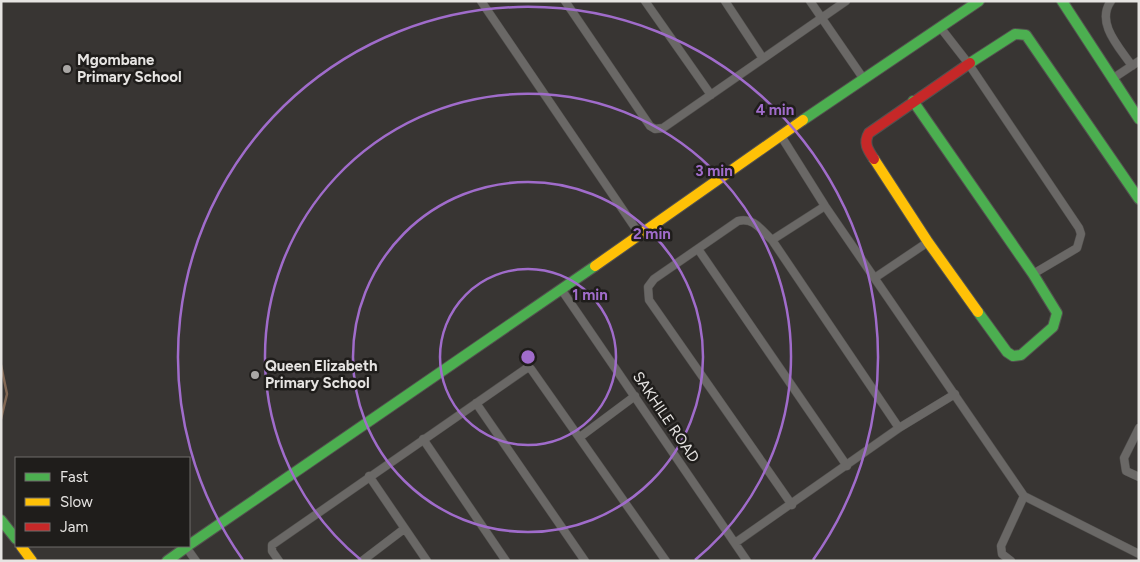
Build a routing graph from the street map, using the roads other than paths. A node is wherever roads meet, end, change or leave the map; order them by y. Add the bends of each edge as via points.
1 (480, 1) edge
2 (565, 1) edge
3 (645, 1) edge
4 (724, 1) edge
5 (810, 1) edge
6 (846, 1) edge
7 (979, 1) edge
8 (1062, 1) edge
9 (1111, 1) edge
10 (821, 18) junction
11 (940, 27) junction
12 (762, 57) junction
13 (968, 63) junction
14 (1135, 64) edge
15 (862, 78) junction
16 (1112, 79) junction
17 (711, 95) junction
18 (913, 102) junction
19 (1139, 119) edge
20 (781, 136) junction
21 (1139, 198) edge
22 (825, 206) junction
23 (640, 235) junction
24 (772, 240) junction
25 (928, 242) junction
26 (698, 249) junction
27 (1033, 274) junction
28 (876, 277) junction
29 (561, 289) junction
30 (955, 394) junction
31 (635, 396) junction
32 (476, 403) junction
33 (899, 428) junction
34 (1139, 428) edge
35 (580, 437) junction
36 (423, 440) junction
37 (847, 466) junction
38 (368, 476) junction
39 (1139, 477) edge
40 (1024, 496) junction
41 (792, 504) junction
42 (1, 520) edge
43 (404, 529) junction
44 (15, 538) edge
45 (735, 543) junction
46 (190, 545) edge
47 (22, 547) edge
48 (187, 547) edge
49 (189, 547) edge
50 (1139, 554) edge
51 (32, 561) edge
52 (168, 561) edge
53 (196, 561) edge
54 (279, 561) edge
55 (362, 561) edge
56 (427, 561) edge
57 (506, 561) edge
58 (585, 561) edge
59 (666, 561) edge
60 (748, 561) edge
61 (1011, 561) edge

1 - 23 street
2 - 17 street via 650,126 663,128
3 - 17 street
4 - 12 street
5 - 10 street
6 - 10 street
7 - 11 street
8 - 16 street
9 - 14 street via 1107,28
10 - 12 street
10 - 15 street
11 - 13 street
11 - 15 street
12 - 17 street
13 - 18 street
13 - 21 street via 1015,34 1026,36
13 - 27 street via 1081,234 1077,248
14 - 16 street
15 - 20 street
16 - 19 street
18 - 25 street via 869,133 866,147
18 - 27 street
20 - 22 street
20 - 23 street
22 - 24 street
22 - 28 street
23 - 29 street
24 - 26 street via 754,222 745,220 738,221
24 - 33 street
25 - 27 street via 1013,356 1021,355 1056,320 1056,314
25 - 28 street
26 - 37 street
26 - 41 street via 654,279 648,287 649,300
28 - 30 street
29 - 31 street, SAKHILE ROAD
29 - 46 street
30 - 33 street
30 - 40 street
31 - 35 street
31 - 45 street, SAKHILE ROAD
32 - 35 street via 529,368
32 - 36 street
32 - 58 street
33 - 37 street
34 - 39 street via 1124,458 1126,471
35 - 59 street
36 - 38 street
36 - 57 street
37 - 41 street
38 - 43 street
38 - 54 street via 272,545
40 - 50 street
40 - 61 street via 1001,546 1002,554
41 - 45 street
42 - 44 street
43 - 55 street
43 - 56 street
45 - 60 street, SAKHILE ROAD
47 - 51 street
48 - 52 street
49 - 53 street

